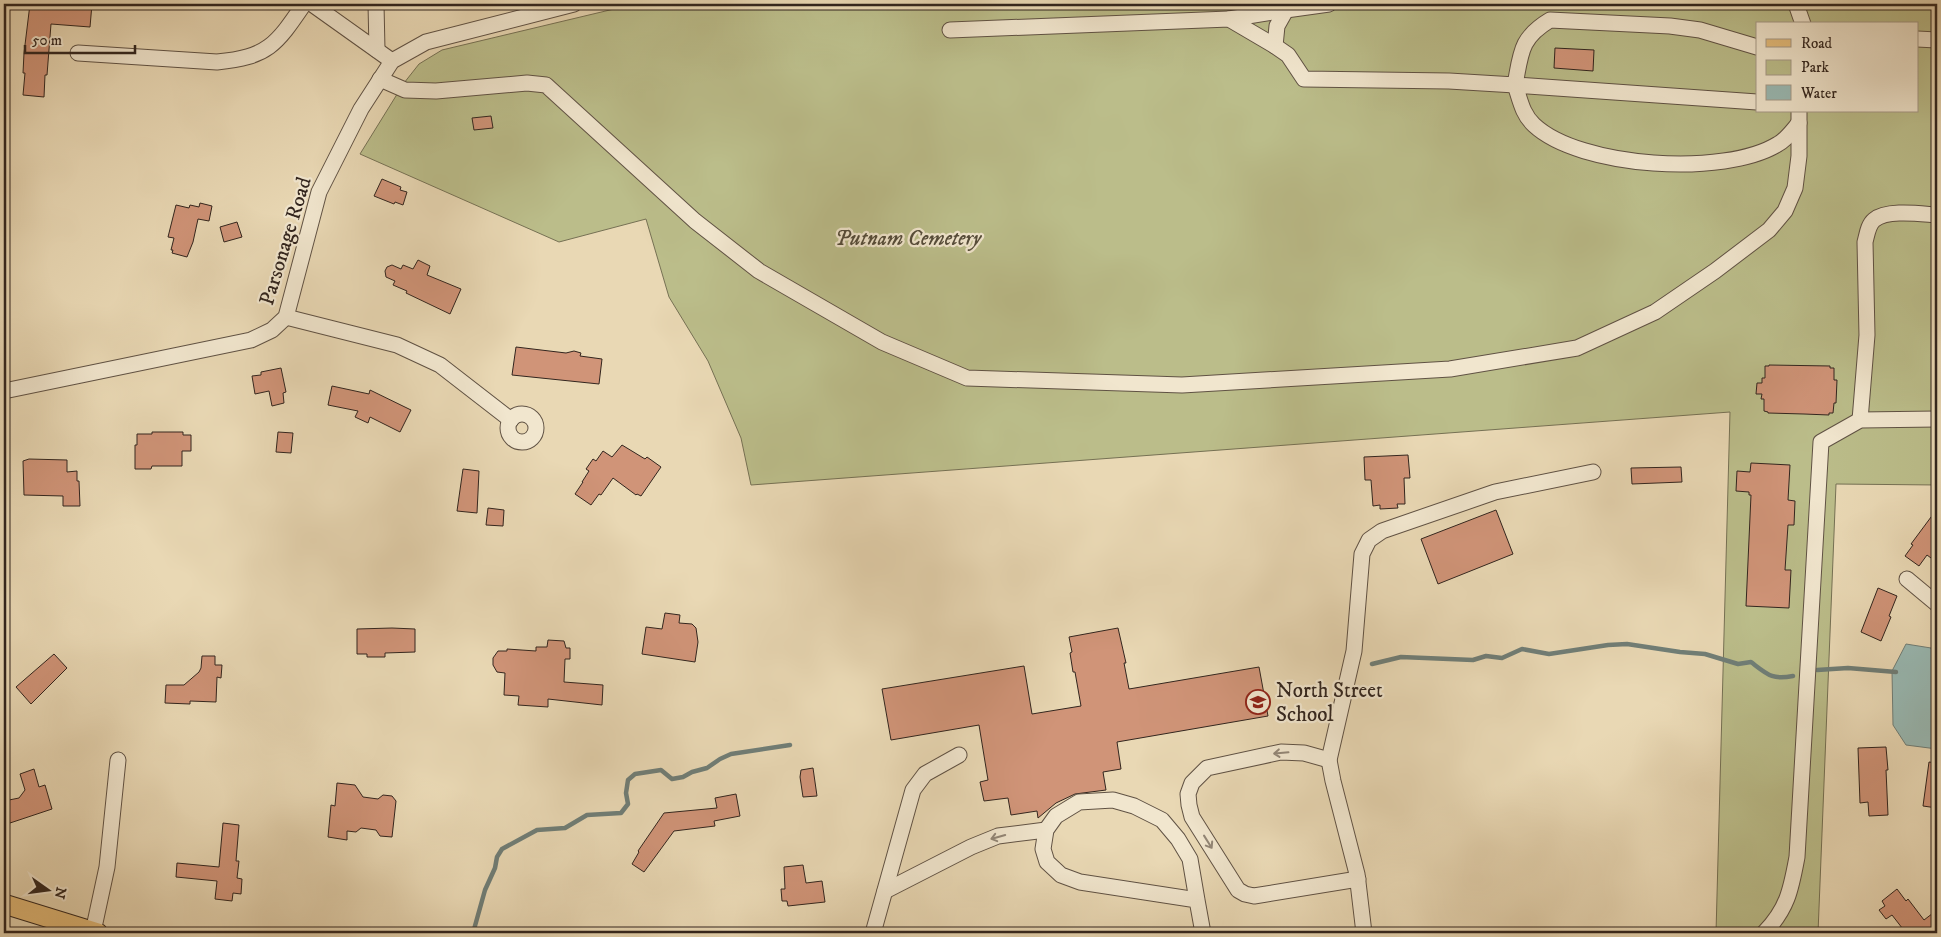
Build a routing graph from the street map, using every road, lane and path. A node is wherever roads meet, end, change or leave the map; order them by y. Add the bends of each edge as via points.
1 (304, 4) edge
2 (312, 4) edge
3 (376, 4) edge
4 (574, 4) edge
5 (1328, 4) edge
6 (1796, 4) edge
7 (1286, 10) junction
8 (1229, 19) junction
9 (1802, 22) edge
10 (950, 30) dead end
11 (1918, 39) edge
12 (1937, 40) edge
13 (1276, 46) junction
14 (1756, 47) edge
15 (377, 50) junction
16 (78, 53) dead end
17 (392, 61) junction
18 (380, 79) junction
19 (1515, 85) junction
20 (1756, 102) edge
21 (1799, 117) edge
22 (1937, 215) edge
23 (286, 317) junction
24 (4, 392) edge
25 (1937, 419) edge
26 (511, 420) dead end
27 (1860, 420) junction
28 (1593, 472) dead end
29 (1907, 579) dead end
30 (1937, 604) edge
31 (959, 754) dead end
32 (118, 760) dead end
33 (1329, 760) junction
34 (1046, 830) junction
35 (1358, 880) junction
36 (885, 891) junction
37 (1197, 900) junction
38 (4, 904) edge
39 (95, 933) edge
40 (873, 933) edge
41 (1203, 933) edge
42 (1364, 933) edge
43 (1764, 933) edge

1 - 16 street via 285,32 266,51 240,60 217,62
2 - 15 street
3 - 15 street
4 - 17 street, Parsonage Road via 426,42
5 - 7 street
6 - 9 street
7 - 8 street
7 - 13 street via 1277,26
8 - 10 street
8 - 13 street
11 - 12 street
13 - 19 street via 1288,55 1304,79
14 - 19 street via 1700,30 1670,26 1550,20 1534,30 1526,41
15 - 17 street
17 - 18 street, Parsonage Road
18 - 21 street via 405,90 428,91 527,82 546,85 695,221 759,271 882,342 967,378 1182,386 1450,370 1577,348 1655,312 1769,230 1785,211 1795,188
18 - 23 street, Parsonage Road via 319,192
19 - 20 street
19 - 21 street via 1525,115 1555,139 1580,150 1660,164 1730,160 1755,154 1778,144
22 - 27 street via 1887,213 1869,227 1865,242 1867,335
23 - 24 street, Parsonage Road via 272,330 251,340
23 - 26 street via 397,345 440,366
25 - 27 street
27 - 43 street via 1821,442 1797,857 1784,909
28 - 33 street via 1495,492 1382,531 1369,540 1362,554 1354,651
29 - 30 street
31 - 36 street via 925,774 913,790
32 - 39 street via 107,867
33 - 35 street
33 -> 35 street via 1304,753 1282,752 1207,768 1192,783 1189,805 1192,817 1238,890 1245,894 1254,896
34 -> 36 street via 998,836
34 - 37 street via 1043,849 1047,862 1061,875 1080,882
34 - 37 street via 1056,816 1079,802 1113,800 1134,806 1162,820 1178,839 1190,860
35 - 42 street
36 - 40 street
37 - 41 street
38 - 39 main road

